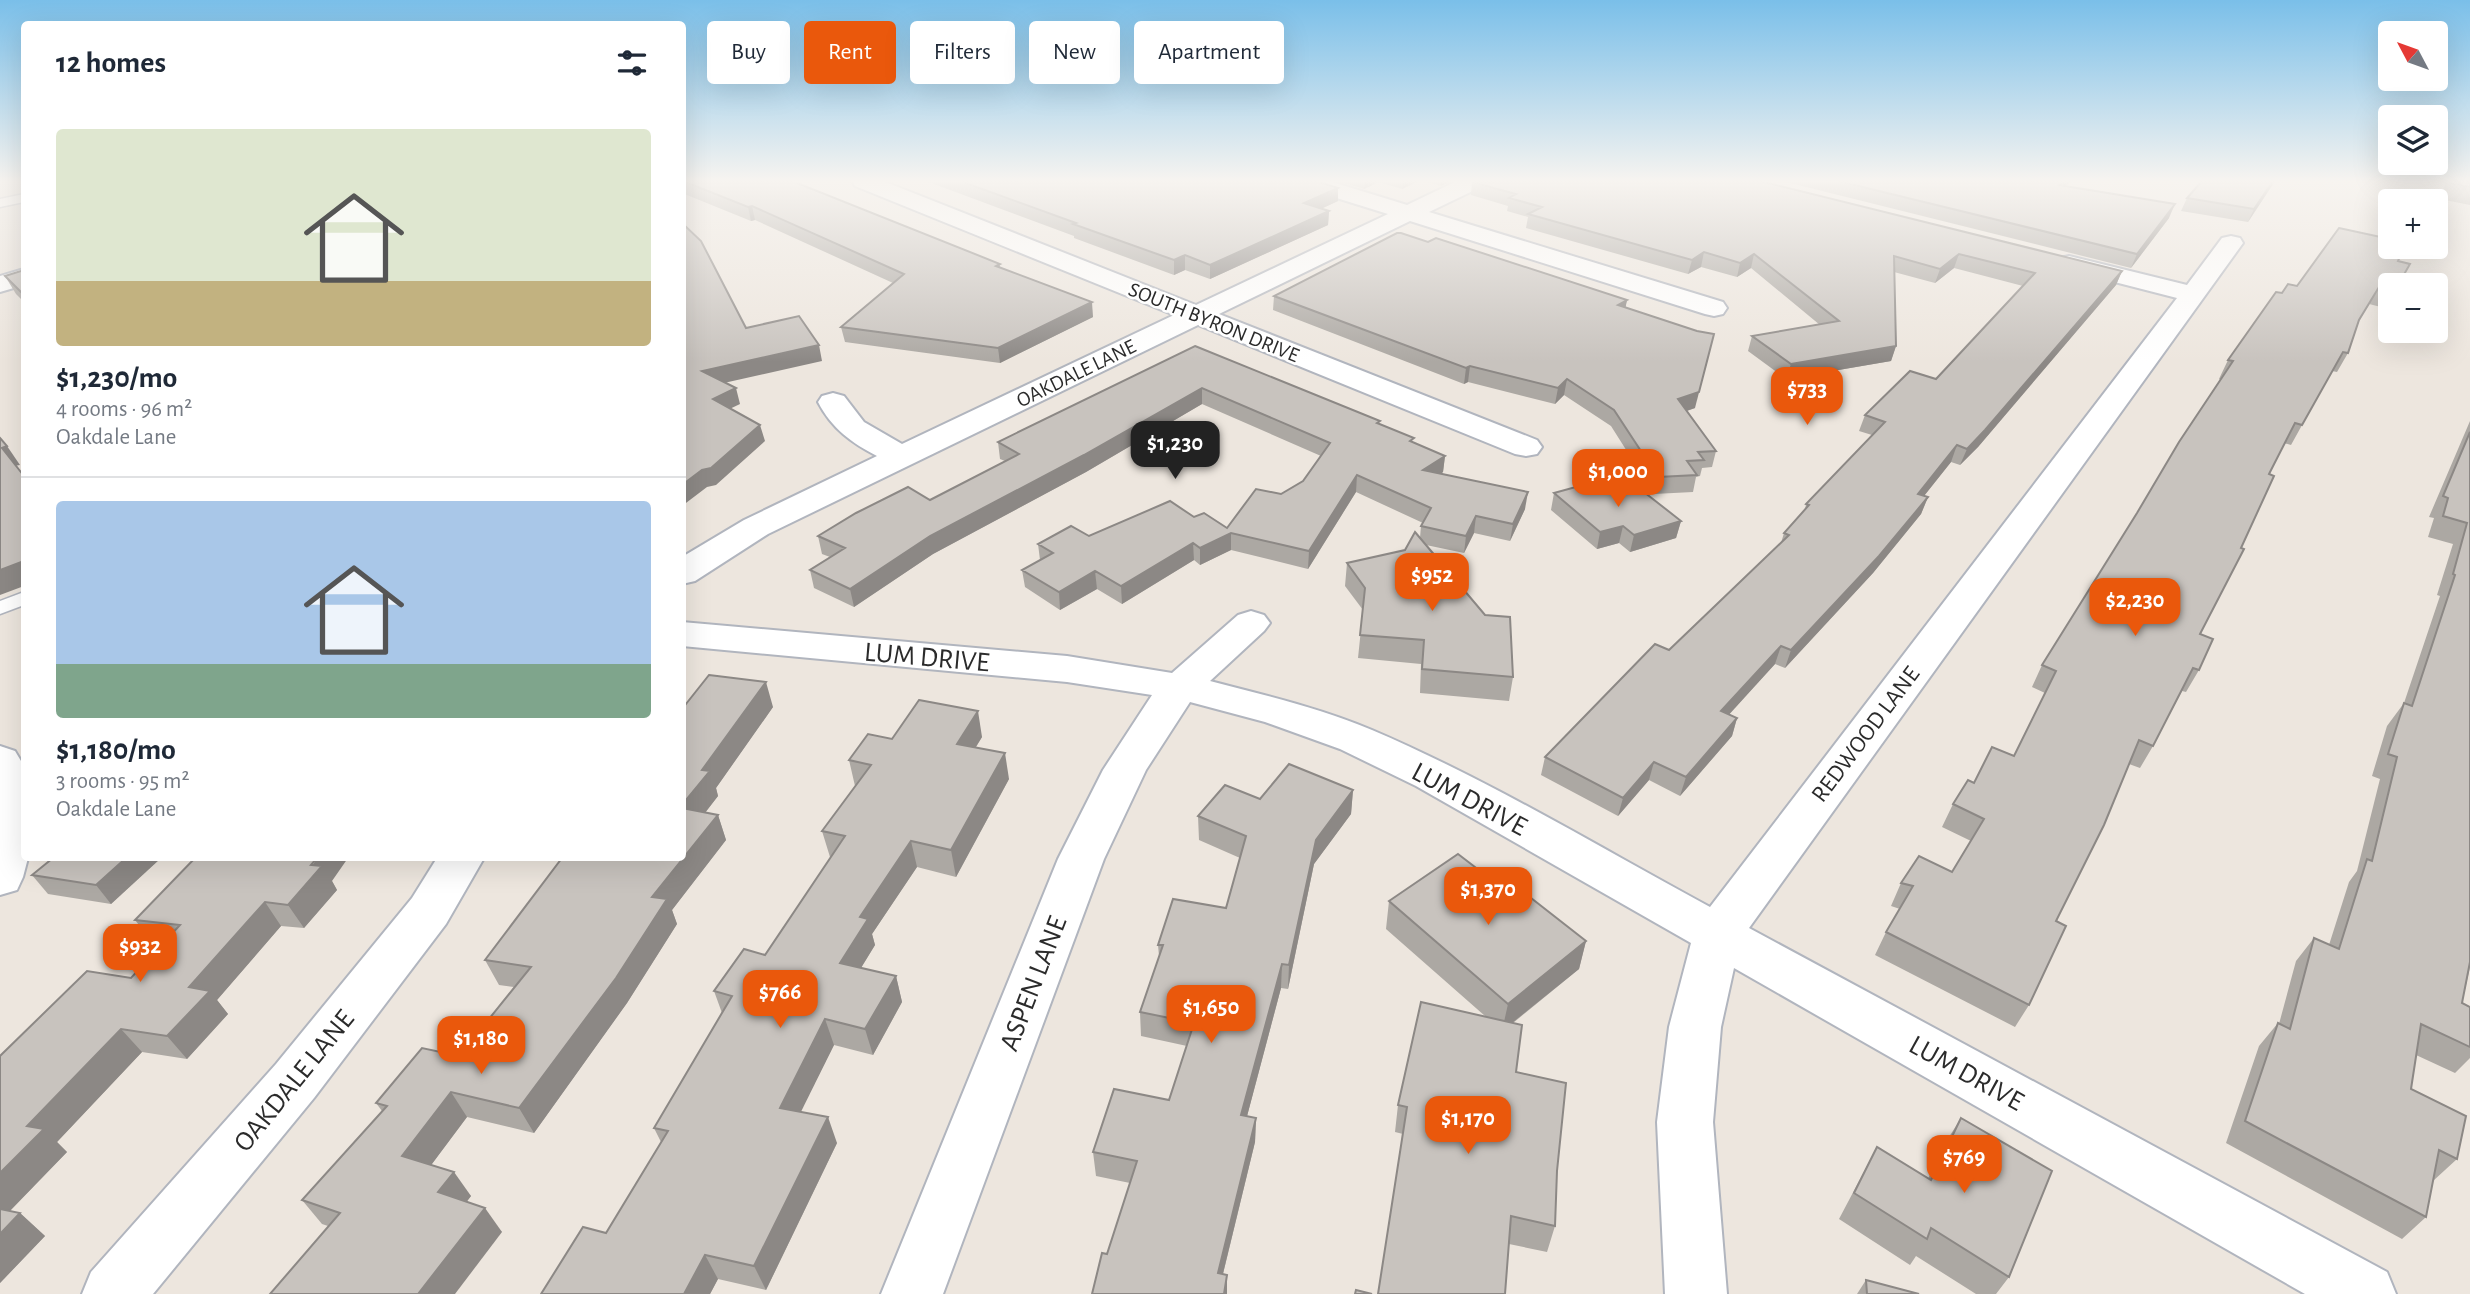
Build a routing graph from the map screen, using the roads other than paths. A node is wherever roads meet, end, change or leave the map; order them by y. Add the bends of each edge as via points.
1 (1013, 241) edge
2 (1349, 241) edge
3 (1500, 241) edge
4 (2231, 243) dead end
5 (2047, 257) edge
6 (21, 267) edge
7 (0, 272) edge
8 (21, 278) edge
9 (0, 284) edge
10 (2193, 294) junction
11 (1714, 308) dead end
12 (1195, 315) junction
13 (833, 402) dead end
14 (1526, 447) dead end
15 (902, 457) junction
16 (686, 571) edge
17 (21, 599) edge
18 (0, 608) edge
19 (1251, 623) dead end
20 (686, 634) edge
21 (1181, 687) junction
22 (0, 761) edge
23 (459, 861) edge
24 (0, 877) edge
25 (1718, 933) junction
26 (113, 1294) edge
27 (912, 1294) edge
28 (1696, 1294) edge
29 (2365, 1294) edge

1 - 12 street, SOUTH BYRON DRIVE
2 - 12 street, OAKDALE LANE
3 - 11 street
4 - 10 street, REDWOOD LANE
5 - 10 street
6 - 7 street
8 - 9 street
10 - 25 street, REDWOOD LANE
12 - 14 street, SOUTH BYRON DRIVE
12 - 15 street, OAKDALE LANE
13 - 15 street via 849,426
15 - 16 street, OAKDALE LANE via 757,527
17 - 18 lane
19 - 21 street, ASPEN LANE
20 - 21 street, LUM DRIVE via 1067,669
21 - 25 street, LUM DRIVE via 1278,712 1355,739 1431,775
21 - 27 street, ASPEN LANE via 1118,779 1081,859
22 - 24 street via 21,796
23 - 26 street, OAKDALE LANE via 429,912 303,1071
25 - 28 street, REDWOOD LANE via 1695,1027 1685,1122
25 - 29 street, LUM DRIVE

